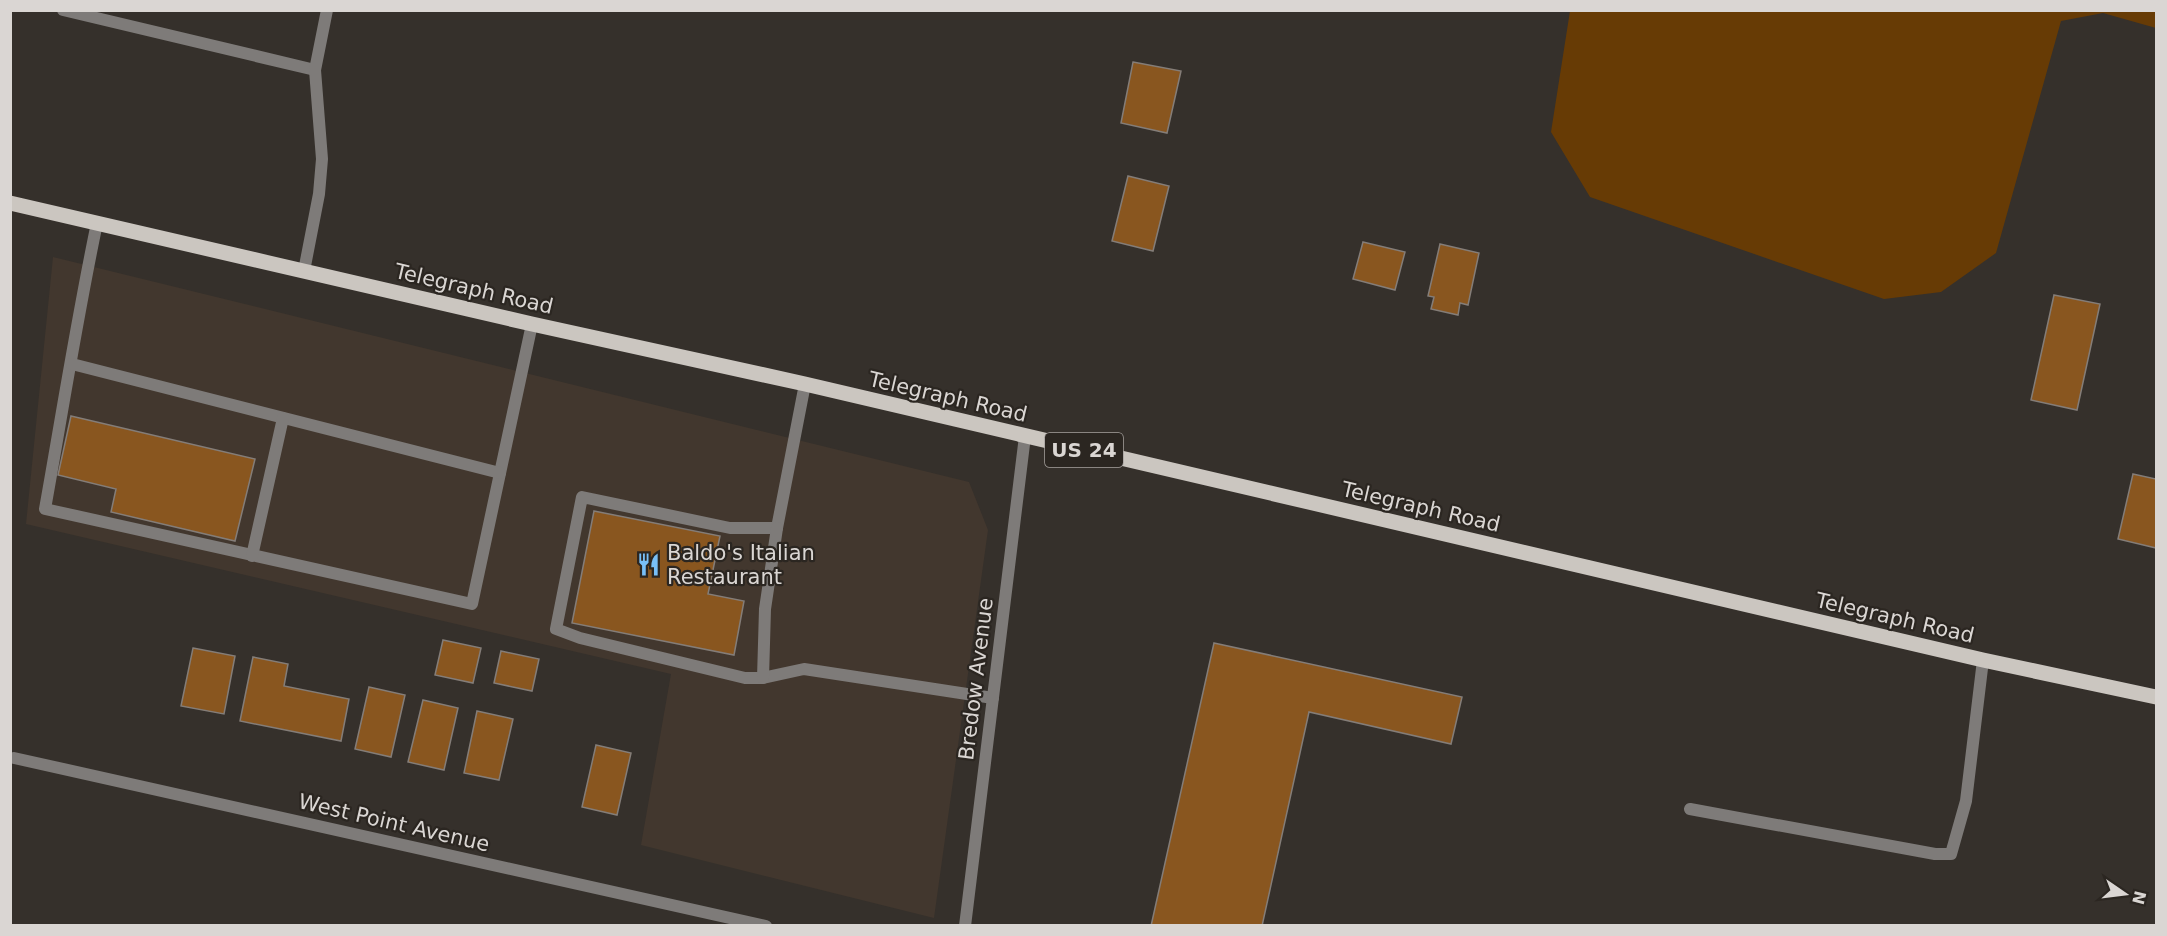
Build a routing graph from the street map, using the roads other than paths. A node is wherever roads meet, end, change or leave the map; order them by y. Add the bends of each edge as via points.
1 (63, 10) edge
2 (327, 10) edge
3 (315, 70) junction
4 (10, 203) edge
5 (97, 223) junction
6 (304, 271) junction
7 (532, 324) junction
8 (72, 364) junction
9 (805, 384) junction
10 (283, 418) junction
11 (1025, 436) junction
12 (500, 473) junction
13 (777, 528) junction
14 (252, 556) junction
15 (1983, 660) junction
16 (763, 678) junction
17 (993, 698) junction
18 (2157, 698) edge
19 (14, 758) dead end
20 (1690, 809) dead end
21 (766, 926) edge
22 (965, 926) edge

1 - 3 street
2 - 3 street
3 - 6 street via 322,159
4 - 5 main road, Telegraph Road / US 24
5 - 6 main road, Telegraph Road / US 24
5 - 8 street via 75,324
6 - 7 main road, Telegraph Road / US 24
7 - 9 main road, Telegraph Road / US 24
7 - 12 street
8 - 10 street
8 - 14 street via 45,509
9 - 11 main road, Telegraph Road / US 24
9 - 13 street
10 - 12 street
10 - 14 street
11 - 15 main road, Telegraph Road / US 24
11 - 17 street, Bredow Avenue
12 - 14 street via 472,604
13 - 16 street via 765,609
13 - 16 street via 730,528 582,496 556,628 580,638 723,673
15 - 18 main road, Telegraph Road / US 24
15 - 20 street via 1966,801 1951,854
16 - 17 street via 804,669
17 - 22 street, Bredow Avenue
19 - 21 street, West Point Avenue

